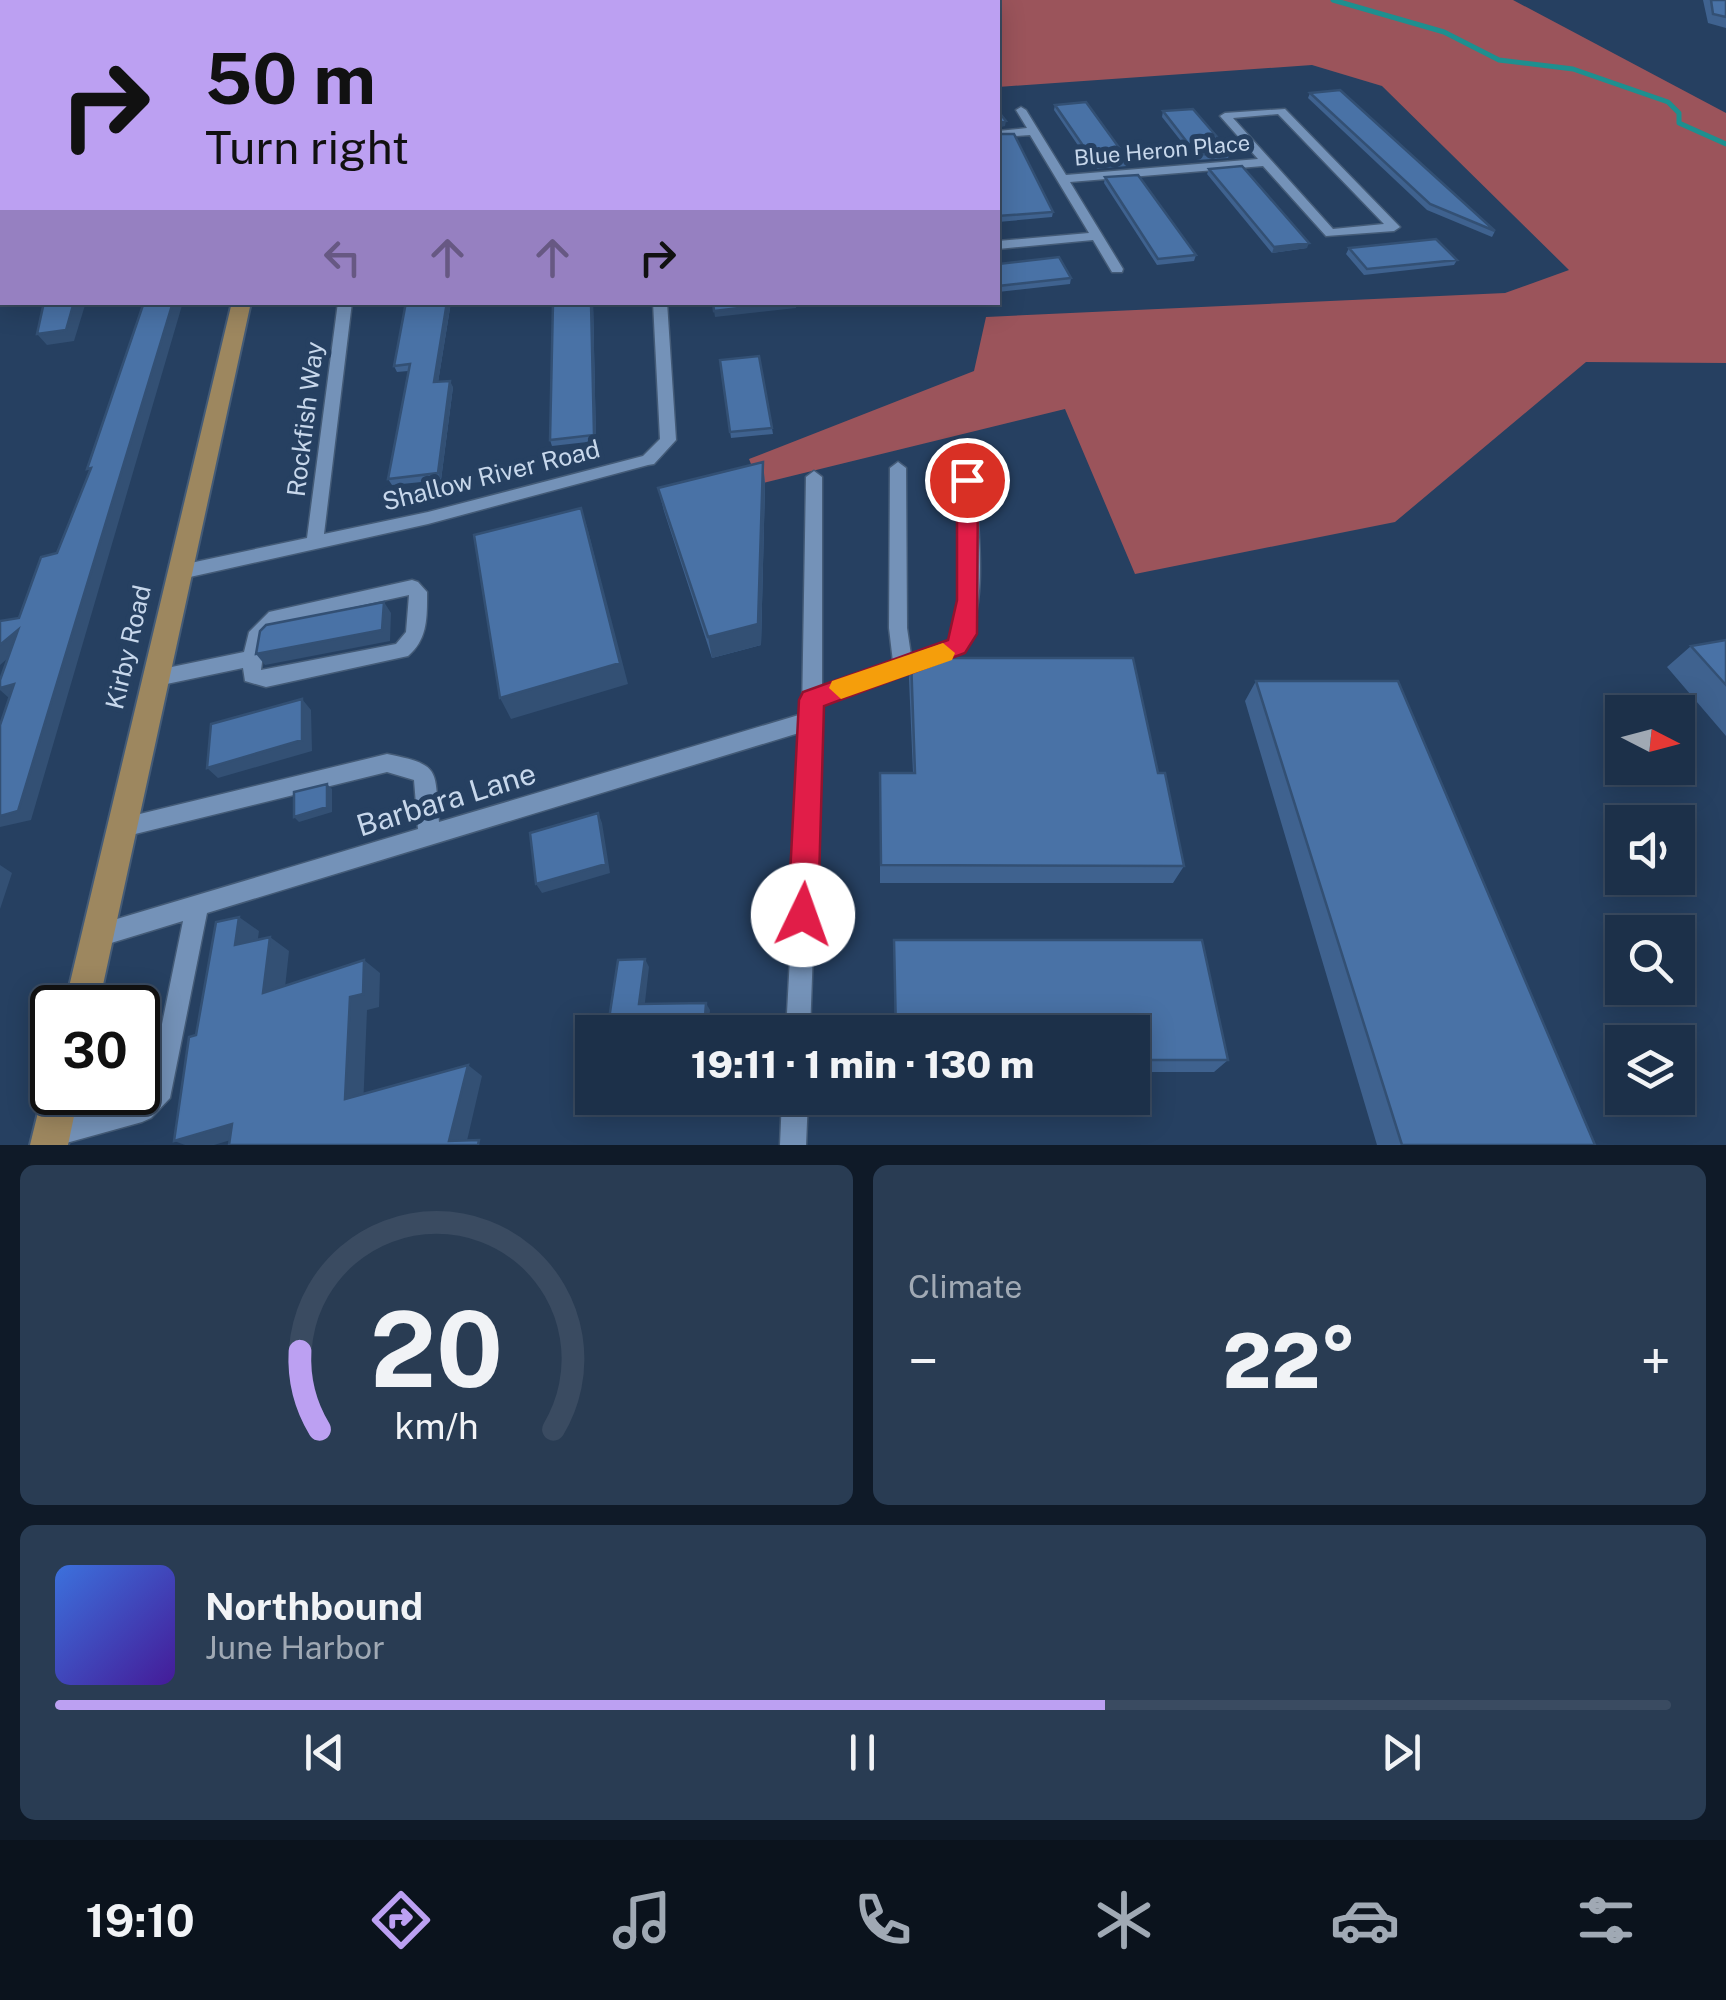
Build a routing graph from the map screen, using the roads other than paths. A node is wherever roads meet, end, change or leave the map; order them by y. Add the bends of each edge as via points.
1 (1021, 110) dead end
2 (1034, 131) junction
3 (1000, 134) edge
4 (1266, 162) junction
5 (1062, 179) junction
6 (1097, 236) junction
7 (1000, 245) edge
8 (1117, 269) dead end
9 (241, 305) edge
10 (345, 305) edge
11 (660, 305) edge
12 (898, 468) dead end
13 (814, 477) dead end
14 (967, 480) dead end
15 (315, 542) junction
16 (182, 572) junction
17 (252, 658) junction
18 (904, 664) junction
19 (158, 678) junction
20 (812, 710) junction
21 (123, 827) junction
22 (429, 836) junction
23 (197, 906) junction
24 (98, 936) junction
25 (86, 985) edge
26 (799, 1015) edge
27 (794, 1115) edge
28 (50, 1139) edge
29 (793, 1145) edge

1 - 2 street
2 - 3 street
2 - 5 street
4 - 4 street via 1330,233 1394,227 1281,111 1225,116
4 - 5 street, Blue Heron Place
5 - 6 street
6 - 7 street
6 - 8 street
9 - 16 main road, Kirby Road
10 - 15 street, Rockfish Way
11 - 15 street, Shallow River Road via 668,440 660,452 634,466
12 - 18 street
13 - 20 street
14 - 18 street, Barbara Lane via 965,634 957,646
15 - 16 street, Shallow River Road
16 - 19 main road, Kirby Road
17 - 17 street via 252,675 266,679 401,651 418,629 418,592 394,589 274,616 256,637
17 - 19 street
18 - 20 street, Barbara Lane
19 - 21 main road, Kirby Road
20 - 22 street, Barbara Lane
20 - 26 street
21 - 22 street via 388,763 418,768 424,777
21 - 24 main road, Kirby Road
22 - 23 street, Barbara Lane
23 - 24 street, Barbara Lane
23 - 28 street via 161,1089 142,1109
24 - 25 main road, Kirby Road
27 - 29 street

